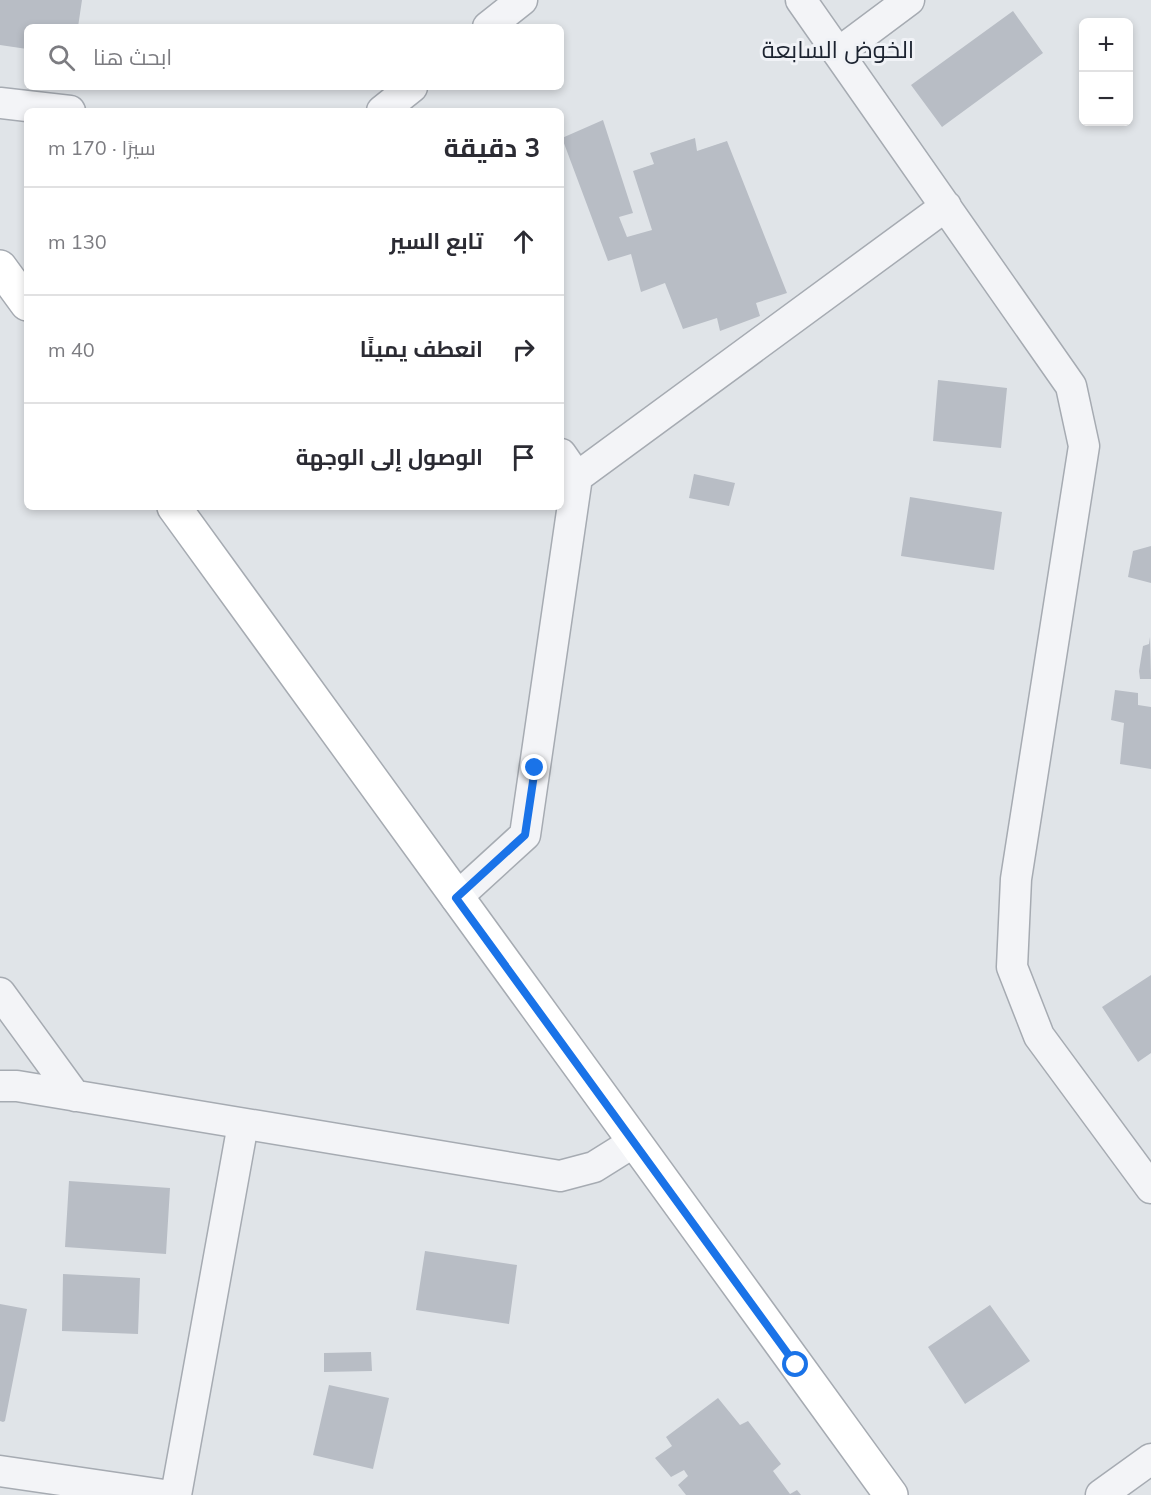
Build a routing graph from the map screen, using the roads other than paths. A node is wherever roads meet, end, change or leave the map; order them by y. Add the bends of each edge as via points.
1 (522, 0) edge
2 (801, 0) edge
3 (909, 0) edge
4 (492, 24) edge
5 (838, 53) junction
6 (408, 90) edge
7 (0, 103) edge
8 (44, 108) edge
9 (386, 108) edge
10 (946, 206) junction
11 (0, 267) edge
12 (24, 300) edge
13 (569, 466) edge
14 (564, 508) edge
15 (176, 510) edge
16 (564, 510) edge
17 (456, 898) junction
18 (0, 993) edge
19 (0, 1086) edge
20 (75, 1096) junction
21 (243, 1124) junction
22 (634, 1143) junction
23 (1151, 1188) edge
24 (1151, 1459) edge
25 (0, 1471) edge
26 (165, 1495) edge
27 (176, 1495) edge
28 (891, 1495) edge
29 (1101, 1495) edge

1 - 4 street
2 - 5 street
3 - 5 street
5 - 10 street
6 - 9 street
7 - 8 street
10 - 13 street
10 - 23 street via 1071,386 1084,446 1016,879 1012,967 1039,1036
11 - 12 street
13 - 14 street
15 - 17 street
16 - 17 street via 525,835
17 - 22 street
18 - 20 street
19 - 20 street
20 - 21 street
21 - 22 street via 560,1176 594,1167
21 - 27 street
22 - 28 street
24 - 29 street
25 - 26 street

